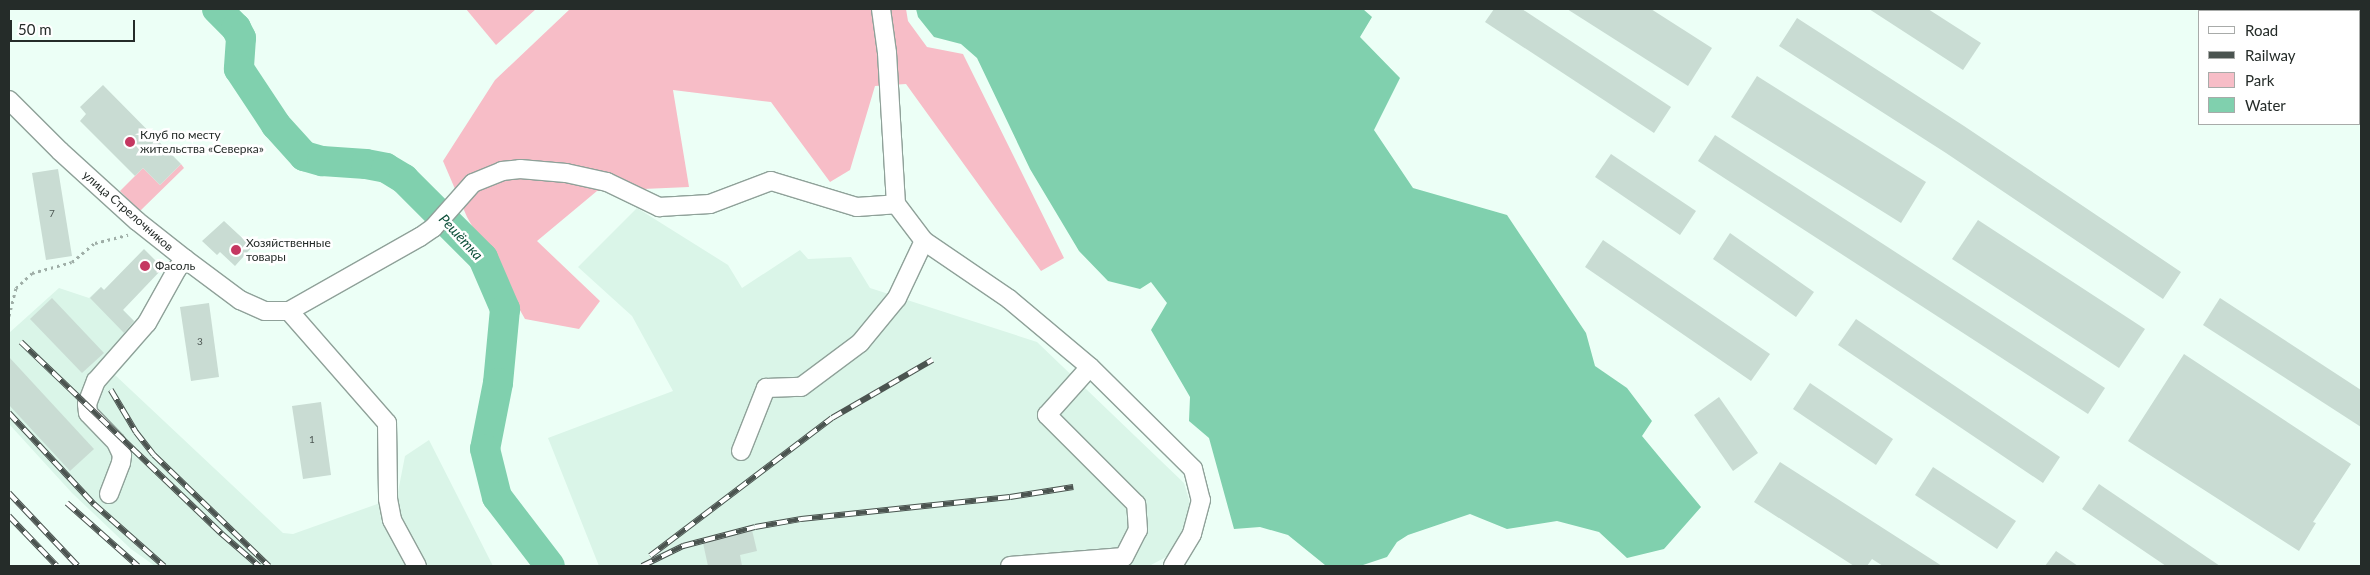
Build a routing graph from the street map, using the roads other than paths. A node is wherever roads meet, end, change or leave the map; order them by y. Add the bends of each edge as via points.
1 (881, 9) edge
2 (9, 100) edge
3 (896, 204) junction
4 (924, 241) junction
5 (185, 259) junction
6 (289, 310) junction
7 (1090, 367) junction
8 (741, 451) dead end
9 (109, 494) dead end
10 (417, 566) edge
11 (1010, 566) edge
12 (1173, 566) edge

1 - 3 street via 887,53
2 - 5 street, улица Стрелочников via 60,151
3 - 4 street
3 - 6 street via 856,207 771,181 710,204 659,207 607,182 566,173 520,169 473,183 433,228
4 - 7 street via 1009,299
4 - 8 street via 897,298 860,343 800,387 766,388
5 - 6 street, улица Стрелочников via 240,300 265,311
5 - 9 street via 176,269 148,323 104,370 89,398 88,413 116,442 122,455
6 - 10 street via 387,423 388,499 392,520
7 - 11 street via 1047,415 1136,504 1138,530 1124,557
7 - 12 street via 1193,469 1201,500 1192,534

